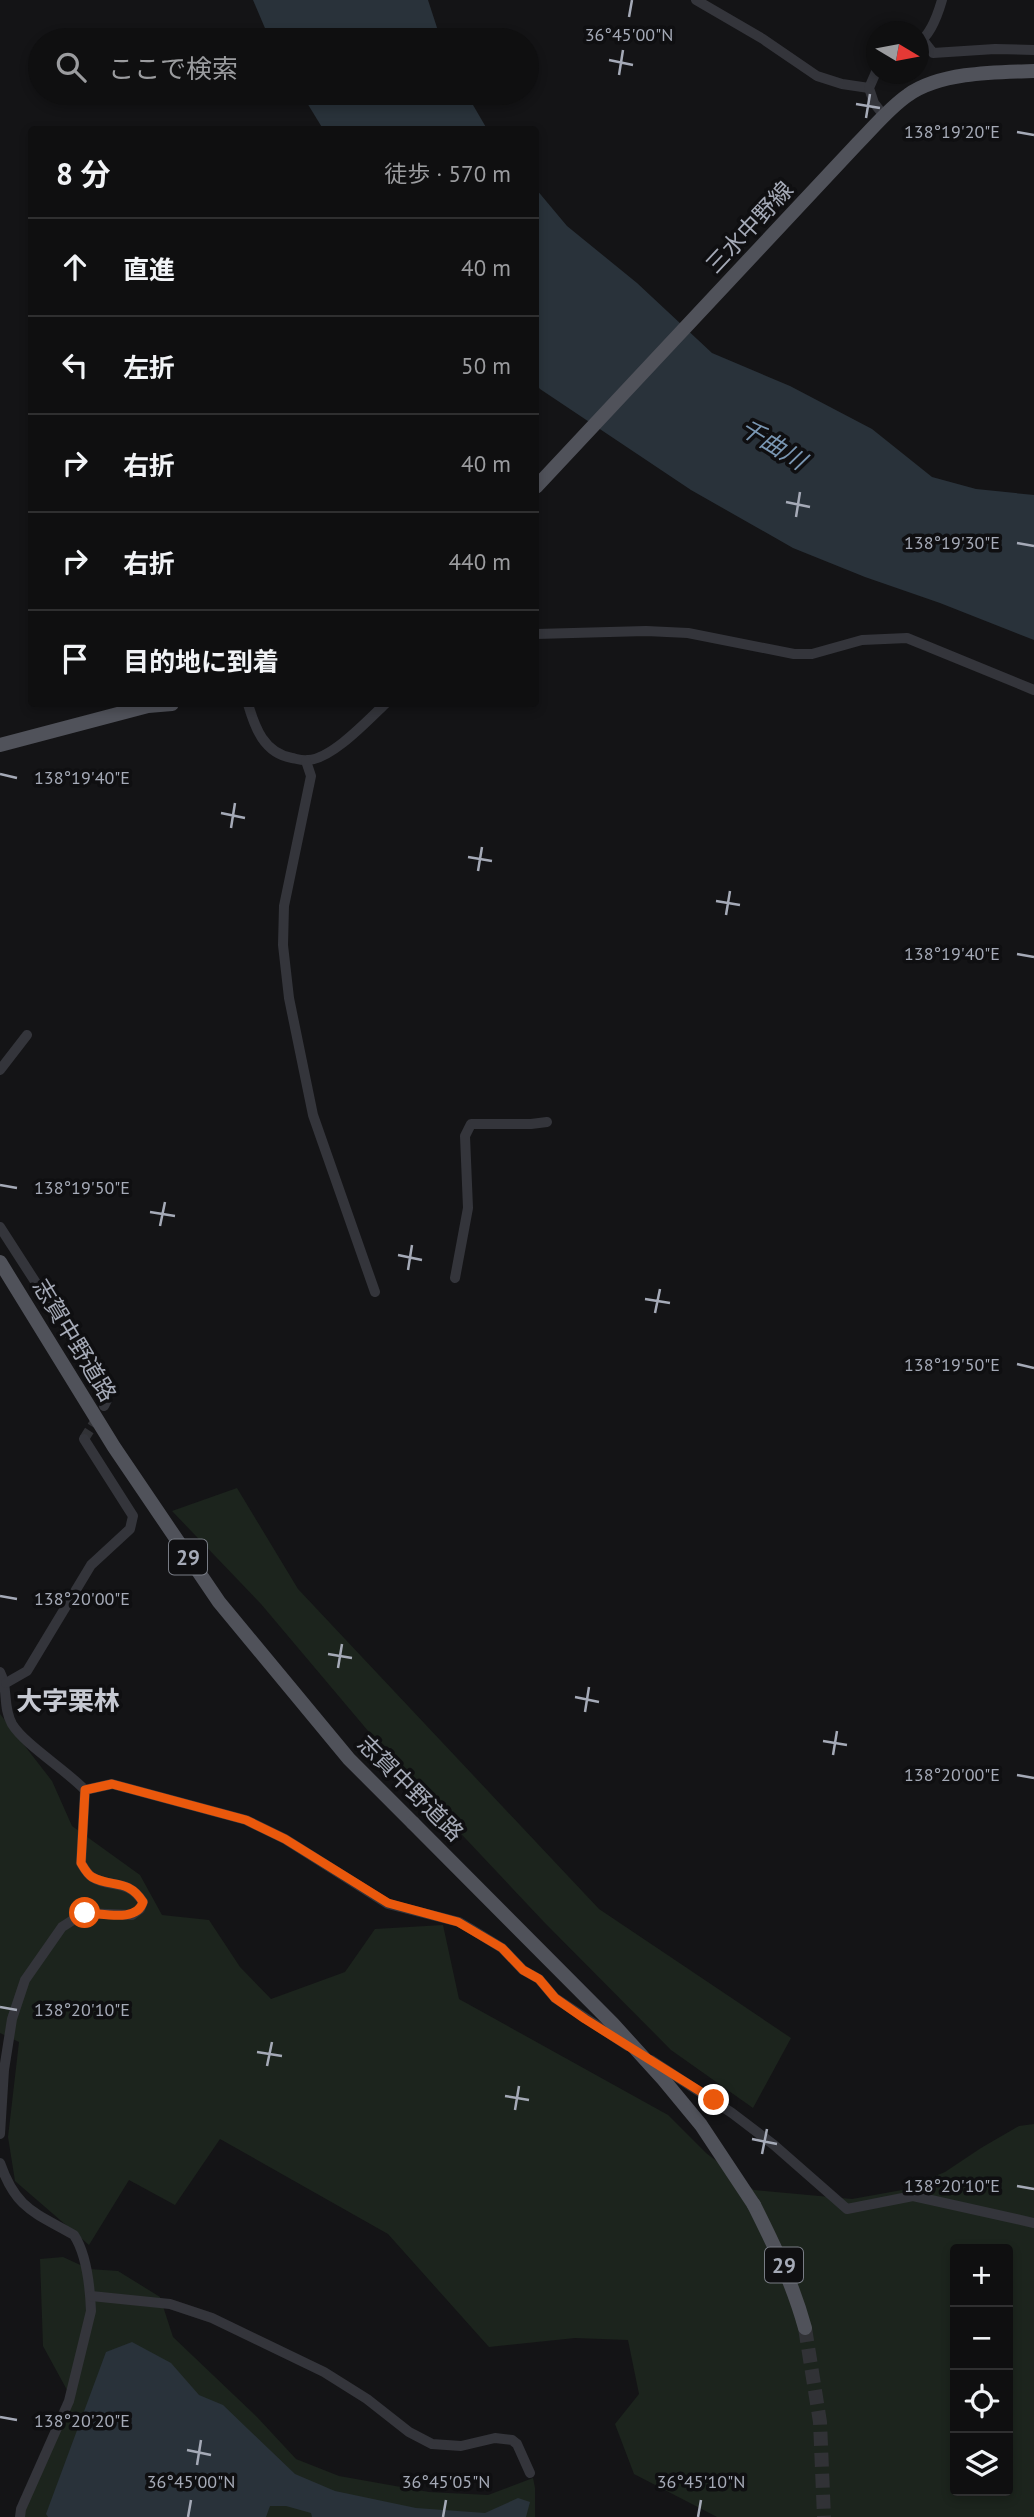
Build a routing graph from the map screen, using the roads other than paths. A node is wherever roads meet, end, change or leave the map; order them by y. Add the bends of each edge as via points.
1 (696, 0) edge
2 (943, 0) edge
3 (929, 29) edge
4 (929, 49) edge
5 (1034, 50) edge
6 (1034, 71) edge
7 (871, 84) edge
8 (869, 88) junction
9 (885, 117) junction
10 (539, 484) edge
11 (539, 634) edge
12 (1034, 690) edge
13 (144, 707) edge
14 (249, 707) edge
15 (382, 707) edge
16 (0, 745) edge
17 (306, 761) junction
18 (27, 1035) dead end
19 (0, 1070) edge
20 (547, 1122) dead end
21 (0, 1227) edge
22 (0, 1262) edge
23 (455, 1278) dead end
24 (375, 1292) dead end
25 (104, 1406) dead end
26 (85, 1438) dead end
27 (0, 1672) edge
28 (6, 1683) junction
29 (85, 1790) junction
30 (0, 2134) edge
31 (0, 2163) edge
32 (1034, 2223) edge
33 (91, 2296) junction
34 (806, 2328) tunnel mouth
35 (530, 2473) dead end
36 (20, 2517) edge

1 - 8 street via 817,76
2 - 3 street
4 - 5 street via 933,53
6 - 9 main road, 三水中野線 via 951,78 908,94
7 - 8 street
8 - 9 street
9 - 10 main road, 三水中野線
11 - 12 street via 688,633 794,654 862,640 907,638
13 - 16 main road
14 - 17 street via 268,748
15 - 17 street via 353,736
17 - 24 street via 311,776 284,906 289,998 313,1115
18 - 19 street
20 - 23 street via 471,1124 465,1136 468,1209
21 - 25 street via 96,1376 107,1400
22 - 34 main road, 志賀中野道路 / 29, bridge via 114,1447 219,1602 349,1759 613,2024 701,2125 754,2205 783,2263
26 - 28 street via 133,1516 130,1530 91,1565 27,1671
27 - 28 street
28 - 29 street via 5,1704 13,1725
29 - 30 street via 81,1863 94,1878 138,1892 143,1902 132,1915 85,1913 62,1927 25,1980 12,2019
29 - 32 street via 112,1784 246,1820 388,1903 458,1922 502,1948 555,1998 585,2019 723,2106 847,2209 913,2196
31 - 33 street via 23,2206 74,2235
33 - 35 street via 170,2304 212,2318 324,2372 432,2444 512,2440
33 - 36 street via 69,2401

